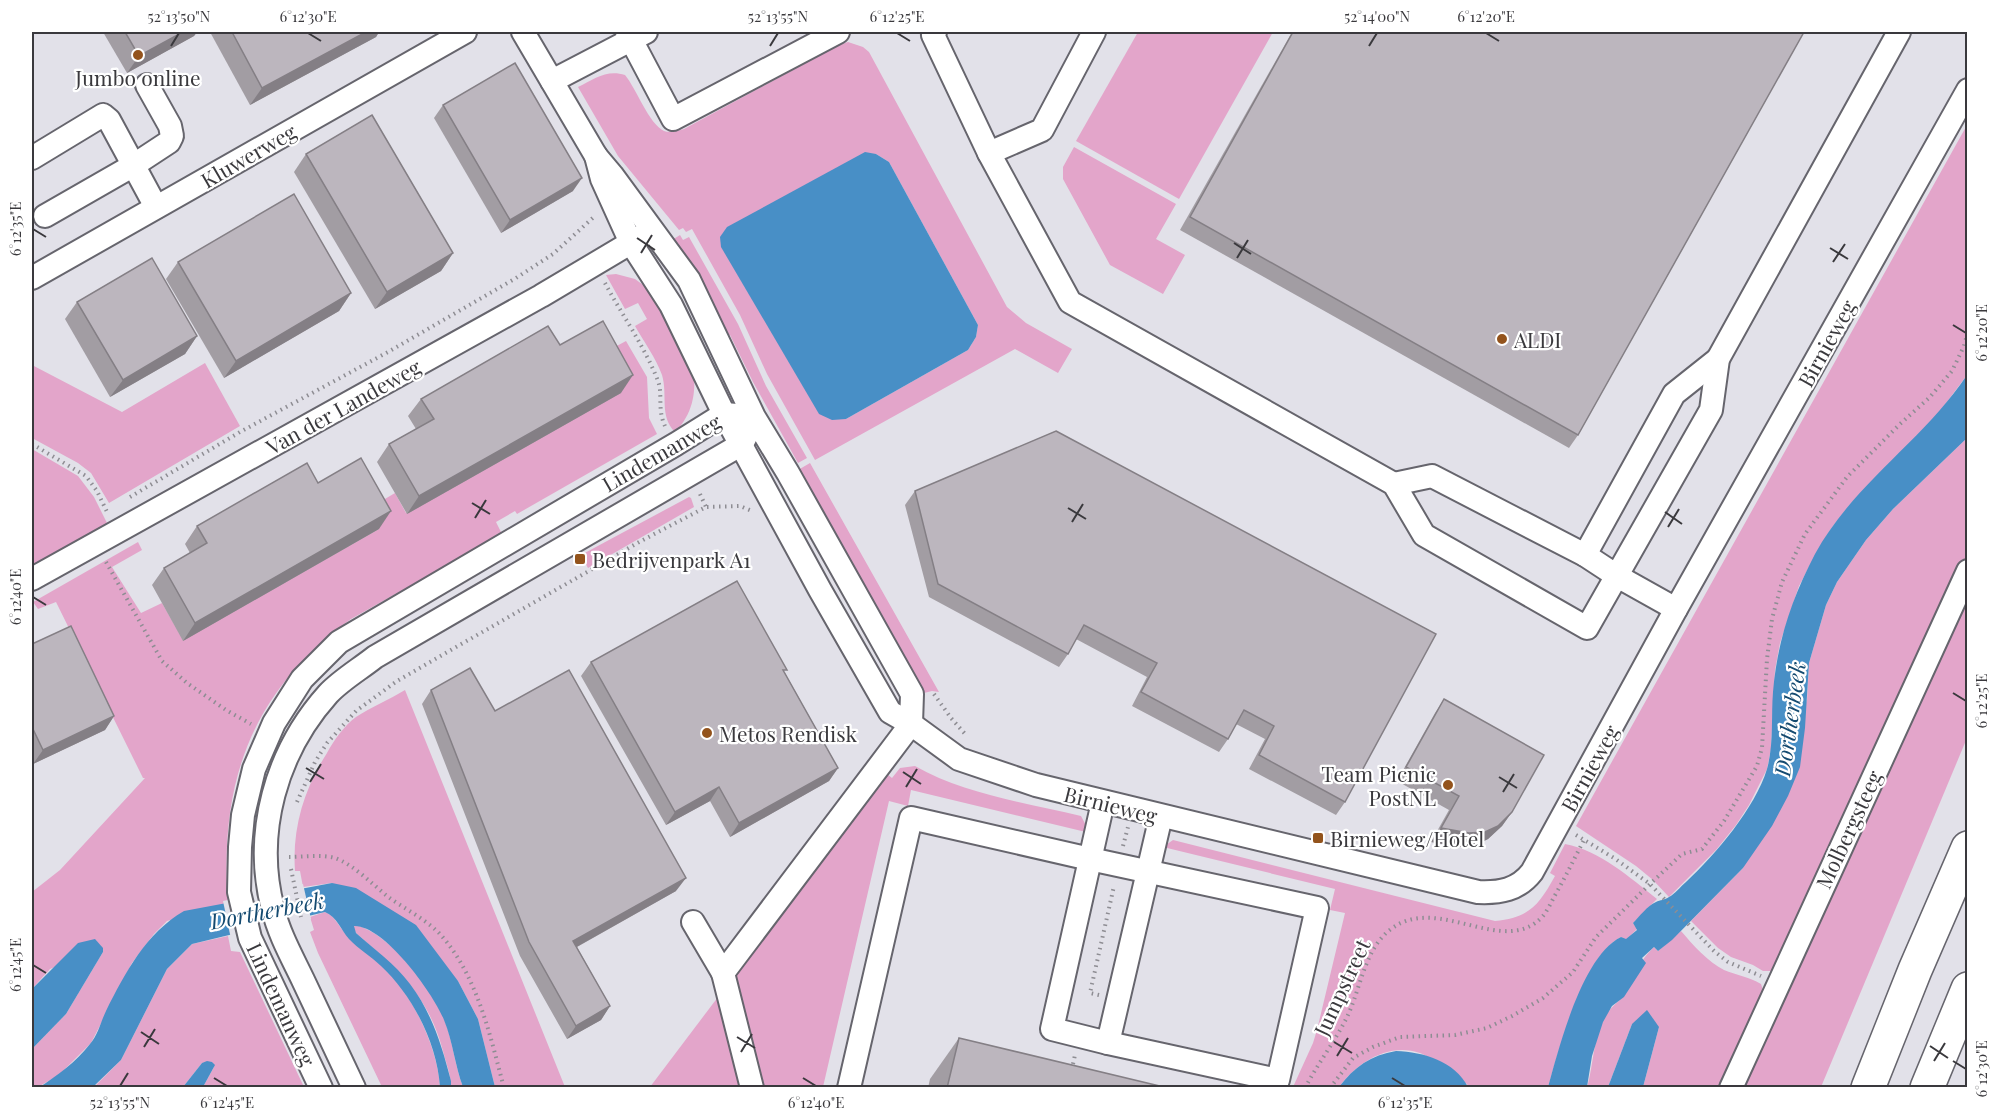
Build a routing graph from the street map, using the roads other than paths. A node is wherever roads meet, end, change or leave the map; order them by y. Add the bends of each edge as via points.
1 (465, 32) edge
2 (523, 32) edge
3 (838, 32) edge
4 (1094, 32) edge
5 (1899, 32) edge
6 (933, 33) edge
7 (634, 34) edge
8 (552, 81) junction
9 (147, 85) dead end
10 (1968, 90) edge
11 (989, 153) junction
12 (596, 156) junction
13 (32, 158) edge
14 (134, 165) junction
15 (156, 207) junction
16 (45, 216) dead end
17 (652, 230) junction
18 (631, 243) junction
19 (32, 278) edge
20 (1718, 359) junction
21 (724, 414) junction
22 (754, 417) junction
23 (742, 444) junction
24 (1394, 484) junction
25 (1585, 555) junction
26 (1968, 571) edge
27 (1617, 576) junction
28 (32, 579) edge
29 (1676, 609) junction
30 (911, 724) junction
31 (1103, 802) junction
32 (1161, 816) junction
33 (1968, 848) edge
34 (1090, 859) junction
35 (1148, 872) junction
36 (693, 922) dead end
37 (723, 973) junction
38 (1968, 988) edge
39 (1108, 1043) junction
40 (321, 1088) edge
41 (354, 1088) edge
42 (752, 1088) edge
43 (849, 1088) edge
44 (1731, 1088) edge
45 (1868, 1088) edge
46 (1927, 1088) edge

1 - 15 street, Kluwerweg
2 - 8 street
3 - 7 street via 673,119
4 - 11 street via 1042,130
5 - 20 street
6 - 11 street
7 - 8 street
8 - 12 street
9 - 14 street via 172,136
10 - 29 street, Birnieweg
11 - 24 street via 1070,302
12 - 17 street
12 - 18 street, Birnieweg via 602,179
13 - 14 street via 104,116
14 - 15 street
14 - 16 street
15 - 19 street, Kluwerweg
17 - 18 street, Van der Landeweg
17 - 22 street via 689,280
18 - 21 street, Birnieweg via 672,304
18 - 28 street, Van der Landeweg
20 - 25 street via 1674,394
20 - 27 street via 1711,410
21 - 22 street, Lindemanweg
21 - 23 street, Birnieweg
21 - 40 street, Lindemanweg via 339,642 302,679 269,734 254,769 243,815 240,892 250,938
22 - 23 street, Lindemanweg
22 - 30 street via 912,694
23 - 30 street, Birnieweg via 890,712
23 - 41 street, Lindemanweg via 375,657 330,692 302,727 272,796 266,857 268,886 280,931
24 - 25 street via 1432,476
24 - 27 street via 1424,535 1587,628
25 - 27 street
26 - 44 street, Molbergsteeg
27 - 29 street
29 - 32 street, Birnieweg via 1532,872 1508,890 1478,892
30 - 31 street, Birnieweg via 971,764
30 - 37 street
31 - 32 street, Birnieweg
31 - 34 street
32 - 35 street
33 - 45 highway
34 - 35 street
34 - 39 street via 1052,1029
34 - 43 street via 911,818
35 - 39 street
35 - 39 street via 1317,908 1278,1080
36 - 37 street
37 - 42 street
38 - 46 highway

